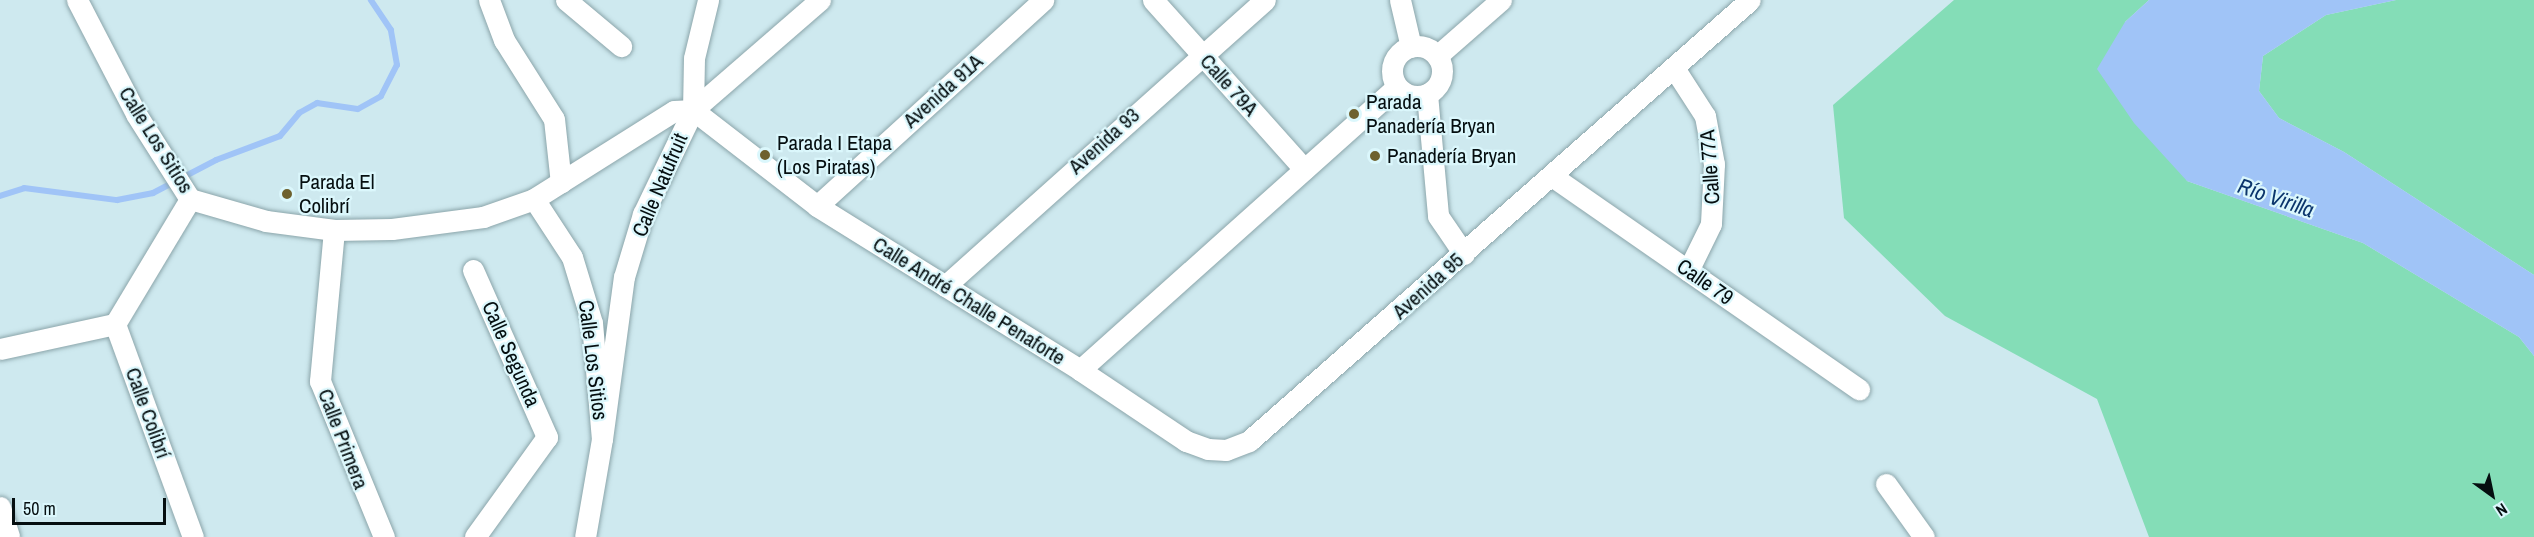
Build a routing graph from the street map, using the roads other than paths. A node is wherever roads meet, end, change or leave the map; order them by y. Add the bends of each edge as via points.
1 (77, 0) edge
2 (489, 0) edge
3 (566, 0) edge
4 (708, 0) edge
5 (820, 0) edge
6 (1043, 0) edge
7 (1153, 0) edge
8 (1265, 0) edge
9 (1400, 0) edge
10 (1501, 0) edge
11 (1750, 0) edge
12 (621, 46) dead end
13 (1411, 47) junction
14 (1201, 53) junction
15 (1437, 56) junction
16 (1674, 68) junction
17 (1397, 87) junction
18 (1427, 94) junction
19 (693, 110) junction
20 (1304, 169) junction
21 (1552, 176) junction
22 (561, 183) junction
23 (190, 199) junction
24 (534, 199) junction
25 (817, 206) junction
26 (333, 230) junction
27 (1464, 254) junction
28 (473, 270) dead end
29 (1688, 270) junction
30 (945, 286) junction
31 (116, 324) junction
32 (0, 349) edge
33 (1080, 370) junction
34 (1859, 389) dead end
35 (602, 439) junction
36 (1886, 484) dead end
37 (0, 507) edge
38 (9, 537) edge
39 (193, 537) edge
40 (384, 537) edge
41 (475, 537) edge
42 (585, 537) edge
43 (1924, 537) edge

1 - 23 street, Calle Los Sitios via 135,114
2 - 22 street via 504,40 554,119
3 - 12 street
4 - 19 street via 694,58
5 - 19 street
6 - 25 street, Avenida 91A
7 - 14 street, Calle 79A
8 - 14 street, Avenida 93
9 - 13 street
10 - 15 street
11 - 16 street, Avenida 95
13 - 15 street
13 - 17 street via 1395,58 1392,68
14 - 20 street, Calle 79A
14 - 30 street, Avenida 93
15 - 18 street via 1440,82
16 - 21 street, Avenida 95
16 - 29 street, Calle 77A via 1705,116 1714,164 1711,224
17 - 18 street via 1410,96
17 - 20 street, Calle André Challe Penaforte
18 - 27 street via 1438,216
19 - 22 street via 674,111
19 - 25 street, Calle André Challe Penaforte
19 - 35 street, Calle Natufruit via 643,214 624,277
20 - 33 street, Calle André Challe Penaforte
21 - 27 street, Avenida 95
21 - 29 street, Calle 79
22 - 24 street
23 - 26 street, Calle Los Sitios via 266,221
23 - 31 street
24 - 26 street, Calle Los Sitios via 483,217 392,229
24 - 35 street, Calle Los Sitios via 572,257 583,288 592,323
25 - 30 street, Calle André Challe Penaforte
26 - 40 street, Calle Primera via 320,381
27 - 33 street, Avenida 95 via 1269,429 1226,450 1186,441
28 - 41 street, Calle Segunda via 547,437
29 - 34 street, Calle 79
30 - 33 street, Calle André Challe Penaforte
31 - 32 street
31 - 39 street, Calle Colibrí
35 - 42 street, Calle Los Sitios
36 - 43 street
37 - 38 street

